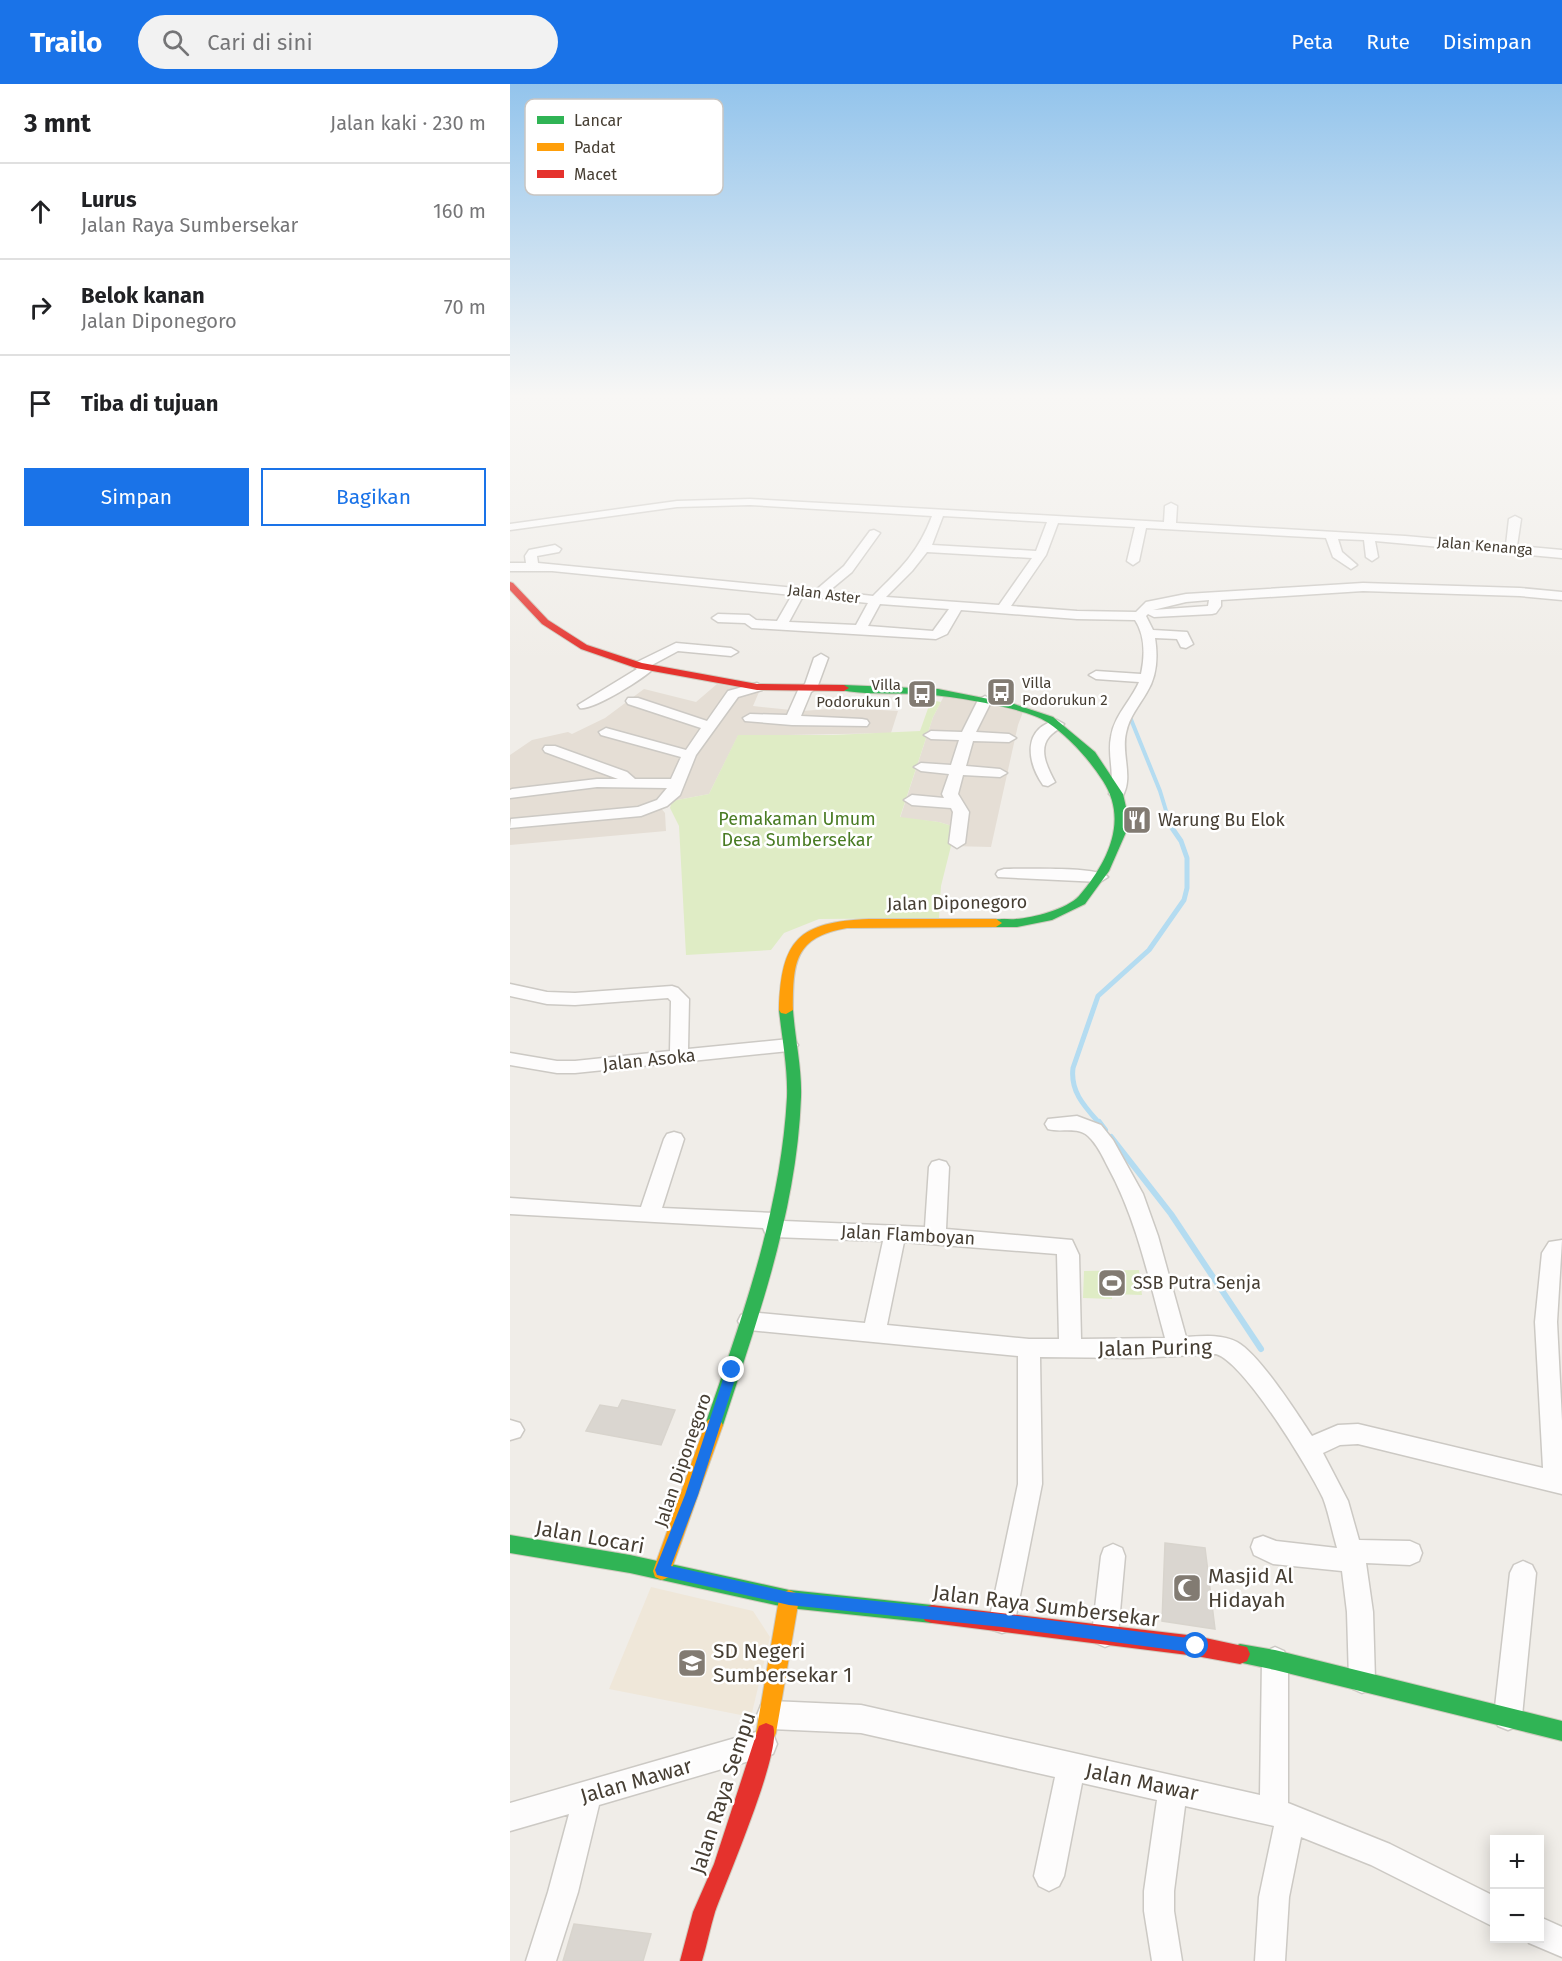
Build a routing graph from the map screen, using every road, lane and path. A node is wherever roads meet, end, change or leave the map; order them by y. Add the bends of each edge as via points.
1 (1171, 506) dead end
2 (1106, 509) dead end
3 (939, 513) junction
4 (1054, 519) junction
5 (1515, 519) dead end
6 (1106, 522) junction
7 (1141, 524) junction
8 (1170, 526) junction
9 (510, 528) edge
10 (874, 533) dead end
11 (1331, 535) junction
12 (1369, 537) junction
13 (923, 548) junction
14 (555, 549) dead end
15 (1511, 549) junction
16 (1562, 554) edge
17 (1040, 555) junction
18 (1372, 557) dead end
19 (1133, 561) dead end
20 (1352, 565) dead end
21 (533, 566) junction
22 (510, 567) edge
23 (510, 585) edge
24 (800, 591) junction
25 (820, 593) junction
26 (1562, 596) edge
27 (876, 600) junction
28 (1215, 602) junction
29 (957, 606) junction
30 (1243, 608) dead end
31 (1003, 609) junction
32 (1141, 614) junction
33 (718, 618) dead end
34 (781, 625) junction
35 (860, 629) junction
36 (1147, 634) junction
37 (1186, 644) dead end
38 (731, 652) dead end
39 (821, 658) dead end
40 (644, 667) junction
41 (1096, 675) dead end
42 (1147, 679) junction
43 (757, 687) joint
44 (732, 688) junction
45 (808, 688) junction
46 (985, 700) junction
47 (633, 701) dead end
48 (585, 705) dead end
49 (750, 718) dead end
50 (792, 721) junction
51 (861, 723) dead end
52 (1057, 724) junction
53 (710, 726) junction
54 (606, 732) dead end
55 (931, 735) dead end
56 (967, 736) junction
57 (1009, 738) dead end
58 (550, 749) dead end
59 (689, 755) junction
60 (921, 767) dead end
61 (958, 770) junction
62 (1000, 773) dead end
63 (629, 782) junction
64 (1048, 782) dead end
65 (677, 784) junction
66 (512, 794) dead end
67 (1117, 794) junction
68 (912, 800) dead end
69 (954, 804) junction
70 (511, 824) edge
71 (957, 843) dead end
72 (1004, 874) dead end
73 (1100, 877) junction
74 (510, 990) edge
75 (789, 1045) junction
76 (680, 1056) junction
77 (510, 1059) edge
78 (1054, 1124) dead end
79 (674, 1139) dead end
80 (939, 1167) dead end
81 (510, 1206) edge
82 (649, 1215) junction
83 (773, 1225) junction
84 (895, 1233) junction
85 (935, 1236) junction
86 (1562, 1248) edge
87 (749, 1321) junction
88 (874, 1334) junction
89 (1178, 1347) junction
90 (1029, 1348) junction
91 (1070, 1349) junction
92 (1309, 1449) junction
93 (1559, 1482) edge
94 (510, 1544) edge
95 (1263, 1547) dead end
96 (1410, 1553) dead end
97 (1113, 1556) dead end
98 (1352, 1556) junction
99 (662, 1570) junction
100 (1523, 1573) dead end
101 (789, 1599) junction
102 (1002, 1621) junction
103 (1105, 1634) junction
104 (1275, 1660) junction
105 (1362, 1680) junction
106 (771, 1715) junction
107 (1508, 1716) junction
108 (1562, 1731) edge
109 (763, 1744) junction
110 (1071, 1766) junction
111 (1173, 1788) junction
112 (588, 1795) junction
113 (1282, 1816) junction
114 (510, 1817) edge
115 (1049, 1876) dead end
116 (1490, 1910) edge
117 (1544, 1934) edge
118 (1562, 1942) edge
119 (541, 1961) edge
120 (691, 1961) edge
121 (1167, 1961) edge
122 (1270, 1961) edge

1 - 8 street
2 - 6 street
3 - 4 street, Jalan Kenanga
3 - 9 street, Jalan Kenanga via 697,502
3 - 13 street
4 - 6 street, Jalan Kenanga
4 - 17 street
5 - 15 street
6 - 7 street, Jalan Kenanga
7 - 8 street, Jalan Kenanga
7 - 19 street
8 - 11 street, Jalan Kenanga
10 - 25 street via 849,569
11 - 12 street, Jalan Kenanga
11 - 20 street via 1337,554
12 - 15 street, Jalan Kenanga
12 - 18 street
13 - 17 street
13 - 27 street
14 - 21 street via 533,553
15 - 16 street, Jalan Kenanga
17 - 31 street
21 - 22 street, Jalan Aster
21 - 24 street, Jalan Aster
23 - 40 main road via 544,622 584,647
24 - 25 street, Jalan Aster
24 - 34 street
25 - 27 street, Jalan Aster
26 - 28 street via 1368,586
27 - 29 street, Jalan Aster
27 - 35 street
28 - 30 street
28 - 32 street, Jalan Aster via 1201,612
29 - 31 street, Jalan Aster
29 - 35 street via 936,635
31 - 32 street, Jalan Aster via 1077,615
32 - 36 street
33 - 34 street
34 - 35 street
36 - 37 street via 1182,635
36 - 42 street
38 - 40 street via 676,647
39 - 45 street
40 - 44 main road
40 - 48 street
41 - 42 street
42 - 67 street via 1120,724
43 - 44 street
43 - 45 main road, Jalan Diponegoro
44 - 53 street
45 - 46 main road, Jalan Diponegoro via 919,690
45 - 50 street
46 - 52 main road, Jalan Diponegoro
46 - 56 street
47 - 53 street
49 - 50 street
50 - 51 street
52 - 64 street via 1043,733 1036,749 1038,765
52 - 67 main road, Jalan Diponegoro via 1092,754
53 - 59 street
54 - 59 street
55 - 56 street
56 - 57 street
56 - 61 street
58 - 63 street
59 - 65 street
60 - 61 street
61 - 62 street
61 - 69 street via 950,794
63 - 65 street
63 - 66 street
65 - 70 street via 668,799 641,811
67 - 73 main road, Jalan Diponegoro via 1121,830
68 - 69 street
69 - 71 street via 961,812
72 - 73 street
73 - 75 main road, Jalan Diponegoro via 1081,901 1037,920 861,922 818,930 808,936 790,962 785,1007
74 - 76 street via 575,999 676,993 680,999
75 - 76 street, Jalan Asoka
75 - 83 main road, Jalan Diponegoro via 795,1094 788,1155
76 - 77 street, Jalan Asoka via 575,1067
78 - 89 street via 1077,1123 1094,1130 1106,1145 1133,1194 1148,1236
79 - 82 street
80 - 85 street
81 - 82 street, Jalan Flamboyan
82 - 83 street, Jalan Flamboyan
83 - 84 street, Jalan Flamboyan
83 - 87 main road, Jalan Diponegoro
84 - 85 street, Jalan Flamboyan
84 - 88 street
85 - 91 street, Jalan Flamboyan via 1060,1245 1068,1249
86 - 93 street via 1552,1252 1546,1322 1550,1417
87 - 88 street, Jalan Puring
87 - 99 main road, Jalan Diponegoro via 692,1495
88 - 90 street, Jalan Puring
89 - 91 street, Jalan Puring
89 - 92 street, Jalan Puring via 1216,1345 1230,1349 1257,1377
90 - 91 street, Jalan Puring
90 - 102 street via 1030,1484
92 - 93 street via 1338,1435 1359,1434
92 - 98 street, Jalan Puring via 1336,1501
94 - 99 main road, Jalan Locari
95 - 98 street via 1273,1552
96 - 98 street
97 - 103 street
98 - 105 street, Jalan Puring via 1360,1612
99 - 101 main road, Jalan Raya Sumbersekar
100 - 107 street
101 - 102 main road, Jalan Raya Sumbersekar
101 - 106 main road, Jalan Raya Sempu
102 - 103 main road, Jalan Raya Sumbersekar
103 - 104 main road, Jalan Raya Sumbersekar
104 - 105 main road, Jalan Raya Sumbersekar
104 - 113 street
105 - 107 main road, Jalan Raya Sumbersekar
106 - 109 main road, Jalan Raya Sempu
106 - 110 street, Jalan Mawar via 861,1719
107 - 108 main road, Jalan Raya Sumbersekar
109 - 112 street, Jalan Mawar
109 - 120 main road, Jalan Raya Sempu via 739,1823 704,1912
110 - 111 street, Jalan Mawar
110 - 115 street
111 - 113 street, Jalan Mawar
111 - 121 street via 1159,1911
112 - 114 street, Jalan Mawar
112 - 119 street
113 - 116 street, Jalan Mawar via 1380,1854
113 - 122 street
117 - 118 street

